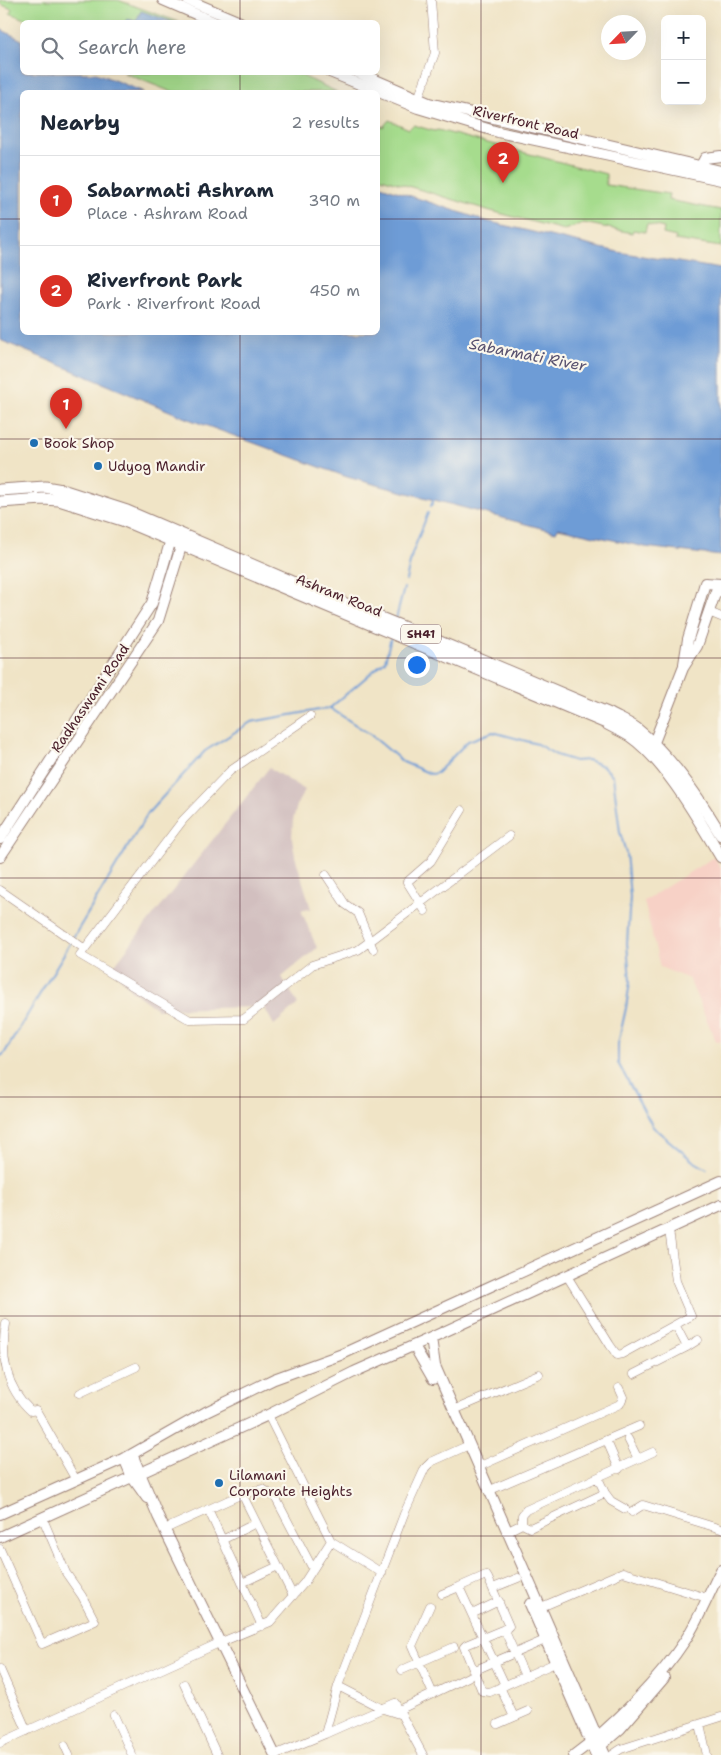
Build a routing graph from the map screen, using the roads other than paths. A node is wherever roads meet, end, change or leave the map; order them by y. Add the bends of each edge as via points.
1 (162, 0) edge
2 (188, 0) edge
3 (431, 0) edge
4 (209, 20) edge
5 (235, 20) edge
6 (338, 75) edge
7 (364, 75) edge
8 (376, 90) edge
9 (380, 92) edge
10 (418, 98) junction
11 (721, 156) edge
12 (699, 171) junction
13 (721, 171) edge
14 (721, 180) edge
15 (0, 490) edge
16 (60, 495) junction
17 (0, 502) edge
18 (178, 537) junction
19 (721, 584) edge
20 (721, 591) edge
21 (709, 612) junction
22 (721, 617) edge
23 (683, 668) junction
24 (310, 716) dead end
25 (649, 748) junction
26 (462, 810) dead end
27 (721, 835) edge
28 (509, 836) dead end
29 (0, 839) edge
30 (0, 856) edge
31 (721, 857) edge
32 (326, 875) dead end
33 (0, 890) edge
34 (419, 903) junction
35 (426, 911) dead end
36 (371, 946) junction
37 (85, 949) junction
38 (721, 1182) edge
39 (721, 1205) edge
40 (669, 1230) junction
41 (567, 1276) junction
42 (6, 1324) dead end
43 (676, 1326) junction
44 (431, 1338) junction
45 (698, 1340) dead end
46 (414, 1346) junction
47 (687, 1347) junction
48 (136, 1367) dead end
49 (539, 1374) dead end
50 (634, 1374) dead end
51 (619, 1388) dead end
52 (80, 1393) dead end
53 (454, 1410) junction
54 (268, 1414) junction
55 (640, 1426) dead end
56 (628, 1438) dead end
57 (466, 1446) junction
58 (609, 1446) dead end
59 (653, 1452) dead end
60 (128, 1456) junction
61 (638, 1460) junction
62 (478, 1467) junction
63 (619, 1469) junction
64 (137, 1475) junction
65 (598, 1478) junction
66 (76, 1480) junction
67 (488, 1491) junction
68 (605, 1493) junction
69 (242, 1494) junction
70 (208, 1509) junction
71 (0, 1514) edge
72 (43, 1519) junction
73 (256, 1523) junction
74 (522, 1524) junction
75 (165, 1529) junction
76 (721, 1530) edge
77 (506, 1532) junction
78 (0, 1537) edge
79 (222, 1540) junction
80 (331, 1541) junction
81 (0, 1549) edge
82 (278, 1566) junction
83 (313, 1569) junction
84 (721, 1570) edge
85 (382, 1573) junction
86 (518, 1578) junction
87 (242, 1583) junction
88 (721, 1583) edge
89 (459, 1587) junction
90 (493, 1588) junction
91 (442, 1594) dead end
92 (293, 1596) junction
93 (706, 1598) junction
94 (499, 1601) junction
95 (430, 1606) dead end
96 (539, 1608) junction
97 (472, 1614) junction
98 (262, 1626) junction
99 (504, 1629) junction
100 (484, 1638) junction
101 (545, 1640) junction
102 (219, 1643) junction
103 (454, 1647) dead end
104 (515, 1653) junction
105 (495, 1662) junction
106 (419, 1663) junction
107 (555, 1663) junction
108 (0, 1670) edge
109 (402, 1670) dead end
110 (471, 1674) junction
111 (525, 1676) junction
112 (184, 1684) dead end
113 (338, 1686) junction
114 (503, 1686) junction
115 (433, 1694) junction
116 (383, 1709) junction
117 (528, 1711) dead end
118 (401, 1713) junction
119 (114, 1715) dead end
120 (514, 1717) junction
121 (721, 1717) edge
122 (498, 1724) dead end
123 (700, 1724) junction
124 (27, 1731) junction
125 (325, 1734) junction
126 (0, 1743) edge
127 (65, 1746) dead end
128 (596, 1749) edge
129 (69, 1755) edge
130 (132, 1755) edge
131 (218, 1755) edge
132 (274, 1755) edge
133 (423, 1755) edge
134 (574, 1755) edge
135 (612, 1755) edge
136 (707, 1755) edge

1 - 4 main road
2 - 5 main road
3 - 10 street via 434,53
6 - 8 main road, Riverfront Road
7 - 10 main road, Riverfront Road
9 - 12 main road, Riverfront Road via 442,116 498,132
10 - 12 main road, Riverfront Road
11 - 12 main road via 705,158
12 - 13 main road, Riverfront Road
12 - 14 main road, Riverfront Road
15 - 16 main road, Ashram Road via 45,488
16 - 17 main road, Ashram Road
16 - 18 main road, Ashram Road via 122,520
18 - 25 main road, Ashram Road via 606,723
18 - 29 main road, Radhaswami Road via 152,603
18 - 30 main road, Radhaswami Road via 158,622
19 - 23 main road via 705,583
20 - 21 main road via 716,591
21 - 22 street
21 - 23 main road via 697,646
23 - 25 main road
24 - 37 street via 230,771 183,820
25 - 27 main road, Ashram Road via 685,782
25 - 31 main road, Ashram Road
26 - 34 street via 431,861 407,882
28 - 34 street
32 - 36 street via 345,904 358,913
33 - 37 street
34 - 35 street
34 - 36 street
36 - 37 street via 312,965 244,1019 235,1020 190,1020 80,955
38 - 60 main road via 340,1355 274,1379 206,1412
39 - 40 main road
40 - 41 main road
40 - 43 street via 676,1281 692,1314
41 - 43 street via 617,1355
41 - 44 main road
42 - 66 street via 3,1366 22,1403 31,1411 36,1410
43 - 47 street
44 - 46 main road
44 - 53 main road via 435,1366
45 - 47 street
46 - 54 main road
46 - 57 main road via 429,1368
47 - 50 street
48 - 52 street
49 - 53 street
51 - 62 street via 623,1397 620,1404
53 - 57 main road
54 - 64 main road
54 - 80 street
55 - 67 street
56 - 61 street
57 - 62 main road
57 - 85 street via 430,1462 425,1468
57 - 86 main road
58 - 63 street
59 - 61 street
60 - 64 main road
60 - 66 main road
61 - 63 street
62 - 67 main road
63 - 65 street
64 - 72 main road
64 - 75 main road
65 - 68 street
65 - 74 street via 526,1510
66 - 71 main road
67 - 77 main road
68 - 74 street via 530,1528
68 - 76 street via 611,1501 628,1511 643,1505
69 - 70 street
69 - 73 street
69 - 83 street via 263,1488 275,1497
70 - 75 street
70 - 79 street
72 - 78 main road
72 - 81 street via 66,1574 94,1621 42,1644
73 - 79 street
73 - 82 street
74 - 77 street
75 - 102 main road
77 - 96 main road
79 - 87 street
80 - 83 street
80 - 85 street
82 - 87 street
82 - 92 street
83 - 92 street
84 - 93 main road
85 - 113 street
86 - 90 street
86 - 101 main road
87 - 98 street
88 - 128 main road via 692,1641 680,1657 620,1729
89 - 90 street via 484,1575
89 - 91 street
89 - 97 street
90 - 94 street
92 - 98 street via 270,1622
93 - 96 street via 623,1572
93 - 128 main road via 687,1638
94 - 97 street
94 - 99 street via 509,1624
95 - 106 street via 412,1646
96 - 128 main road
97 - 100 street
98 - 102 street
99 - 100 street
99 - 104 street
100 - 105 street
100 - 110 street via 464,1647
101 - 104 street
101 - 107 main road
102 - 124 street
102 - 132 main road
103 - 106 street
104 - 105 street
104 - 111 street
105 - 110 street
105 - 114 street
106 - 109 street
106 - 115 street
107 - 111 street
107 - 128 main road
108 - 124 street
110 - 114 street via 484,1693
110 - 115 street
111 - 114 street
112 - 131 street
113 - 116 street
113 - 125 street
114 - 120 street
115 - 118 street
116 - 118 street
116 - 125 street
117 - 120 street
118 - 133 street
119 - 130 street
120 - 122 street
121 - 123 street
123 - 135 street via 621,1749
123 - 136 street
124 - 126 street
125 - 132 street
127 - 129 street
128 - 134 main road

